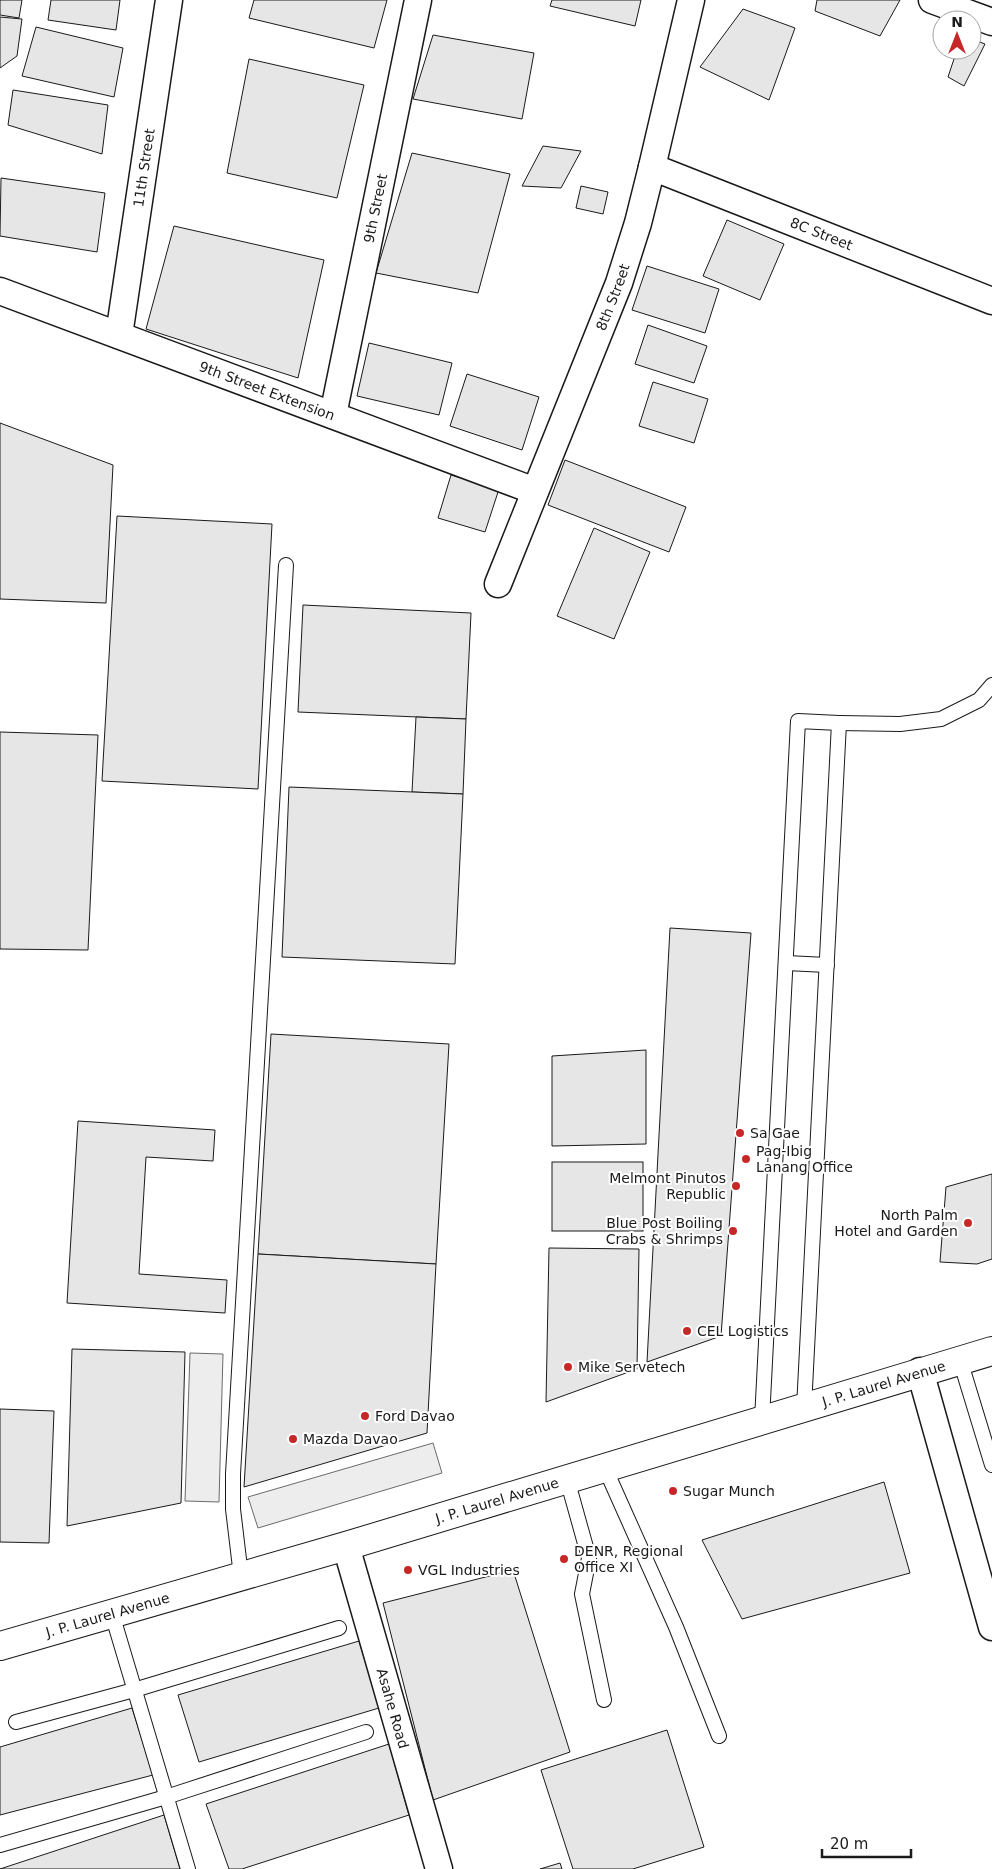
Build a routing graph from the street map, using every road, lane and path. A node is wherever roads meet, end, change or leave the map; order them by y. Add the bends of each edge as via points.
1 (169, 0) edge
2 (418, 0) edge
3 (690, 0) edge
4 (932, 0) edge
5 (988, 13) edge
6 (652, 167) junction
7 (0, 291) edge
8 (992, 302) edge
9 (120, 335) junction
10 (333, 415) junction
11 (535, 491) junction
12 (286, 565) dead end
13 (498, 584) dead end
14 (992, 685) edge
15 (840, 723) junction
16 (786, 963) junction
17 (827, 965) junction
18 (992, 1351) edge
19 (960, 1360) junction
20 (920, 1371) junction
21 (804, 1408) junction
22 (762, 1420) junction
23 (992, 1465) edge
24 (605, 1468) junction
25 (567, 1479) junction
26 (346, 1546) junction
27 (241, 1576) junction
28 (112, 1614) junction
29 (339, 1628) dead end
30 (992, 1628) edge
31 (0, 1646) edge
32 (134, 1690) junction
33 (604, 1700) dead end
34 (16, 1722) dead end
35 (366, 1732) dead end
36 (720, 1736) dead end
37 (166, 1797) junction
38 (0, 1845) edge
39 (188, 1869) edge
40 (439, 1869) edge

1 - 9 street, 11th Street
2 - 10 street, 9th Street
3 - 6 street, 8th Street
4 - 5 street
6 - 8 street, 8C Street
6 - 11 street, 8th Street via 619,283
7 - 9 street, 9th Street Extension
9 - 10 street, 9th Street Extension
10 - 11 street, 9th Street Extension
11 - 13 street, 8th Street
12 - 27 lane via 233,1474 233,1509
14 - 15 lane via 979,700 941,719 900,724
15 - 16 lane via 798,721
15 - 17 lane
16 - 17 lane
16 - 22 lane
17 - 21 lane
18 - 19 main road, J. P. Laurel Avenue
19 - 20 main road, J. P. Laurel Avenue
19 - 23 lane
20 - 21 main road, J. P. Laurel Avenue
20 - 30 street
21 - 22 main road, J. P. Laurel Avenue
22 - 24 main road, J. P. Laurel Avenue
24 - 25 main road, J. P. Laurel Avenue
24 - 36 lane via 676,1627
25 - 26 main road, J. P. Laurel Avenue
25 - 33 lane via 589,1558 582,1594
26 - 27 main road, J. P. Laurel Avenue
26 - 40 street, Asahe Road
27 - 28 main road, J. P. Laurel Avenue
28 - 31 main road, J. P. Laurel Avenue
28 - 32 lane
29 - 32 lane
32 - 34 lane
32 - 37 lane
35 - 37 lane
37 - 38 lane
37 - 39 lane

